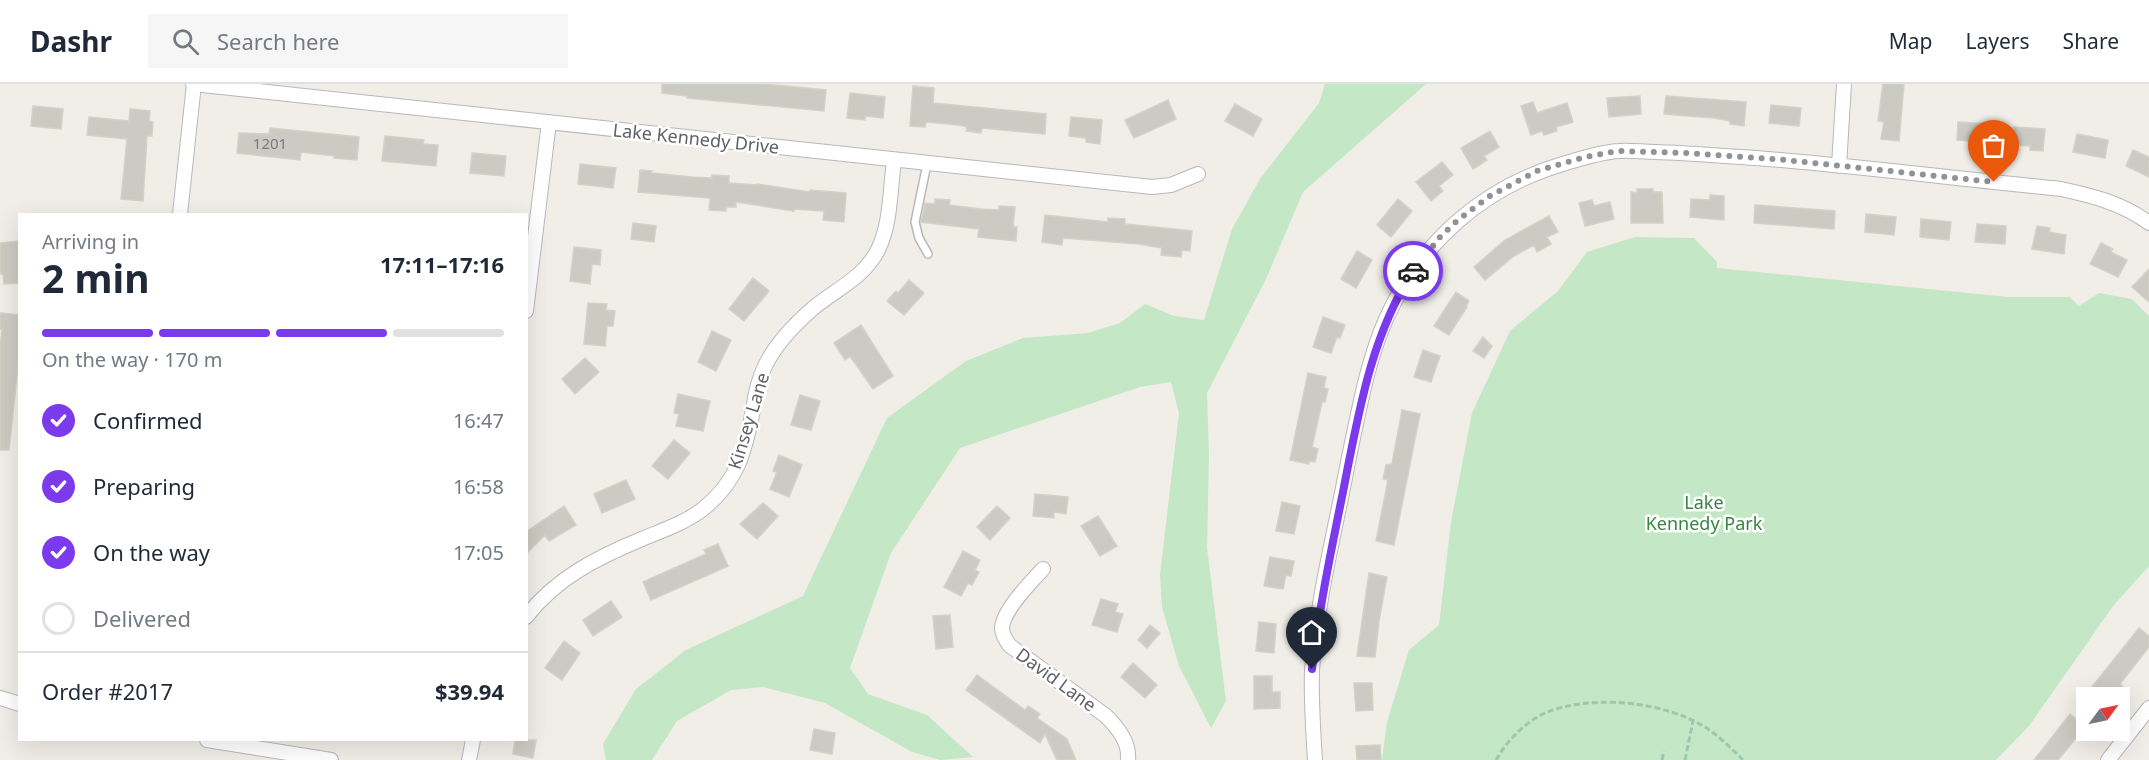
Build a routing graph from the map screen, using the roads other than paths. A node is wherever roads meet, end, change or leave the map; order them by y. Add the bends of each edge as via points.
1 (193, 84) edge
2 (1844, 84) edge
3 (549, 122) junction
4 (894, 161) junction
5 (927, 164) junction
6 (1839, 166) junction
7 (1198, 174) dead end
8 (180, 213) edge
9 (2149, 222) edge
10 (928, 254) dead end
11 (528, 295) edge
12 (1043, 569) dead end
13 (528, 615) edge
14 (0, 698) edge
15 (18, 703) edge
16 (2149, 708) edge
17 (213, 741) edge
18 (473, 741) edge
19 (331, 760) edge
20 (470, 760) edge
21 (1128, 760) edge
22 (1315, 760) edge
23 (2108, 760) edge

1 - 3 street, Lake Kennedy Drive
1 - 8 street
2 - 6 street
3 - 4 street, Lake Kennedy Drive
3 - 11 street
4 - 5 street, Lake Kennedy Drive
4 - 13 street, Kinsey Lane via 887,219 877,252 852,282 811,310 776,347 757,387 740,464 716,497 683,522 571,574
5 - 7 street, Lake Kennedy Drive via 1152,187 1171,185
5 - 10 lane via 915,222
6 - 9 street via 2061,189 2119,204
6 - 22 street via 1618,151 1585,157 1525,177 1490,196 1440,237 1416,266 1386,318 1356,424 1312,669
12 - 21 street, David Lane via 1005,618 1004,637 1111,721 1124,740
14 - 15 street
16 - 23 street
17 - 19 street
18 - 20 street

